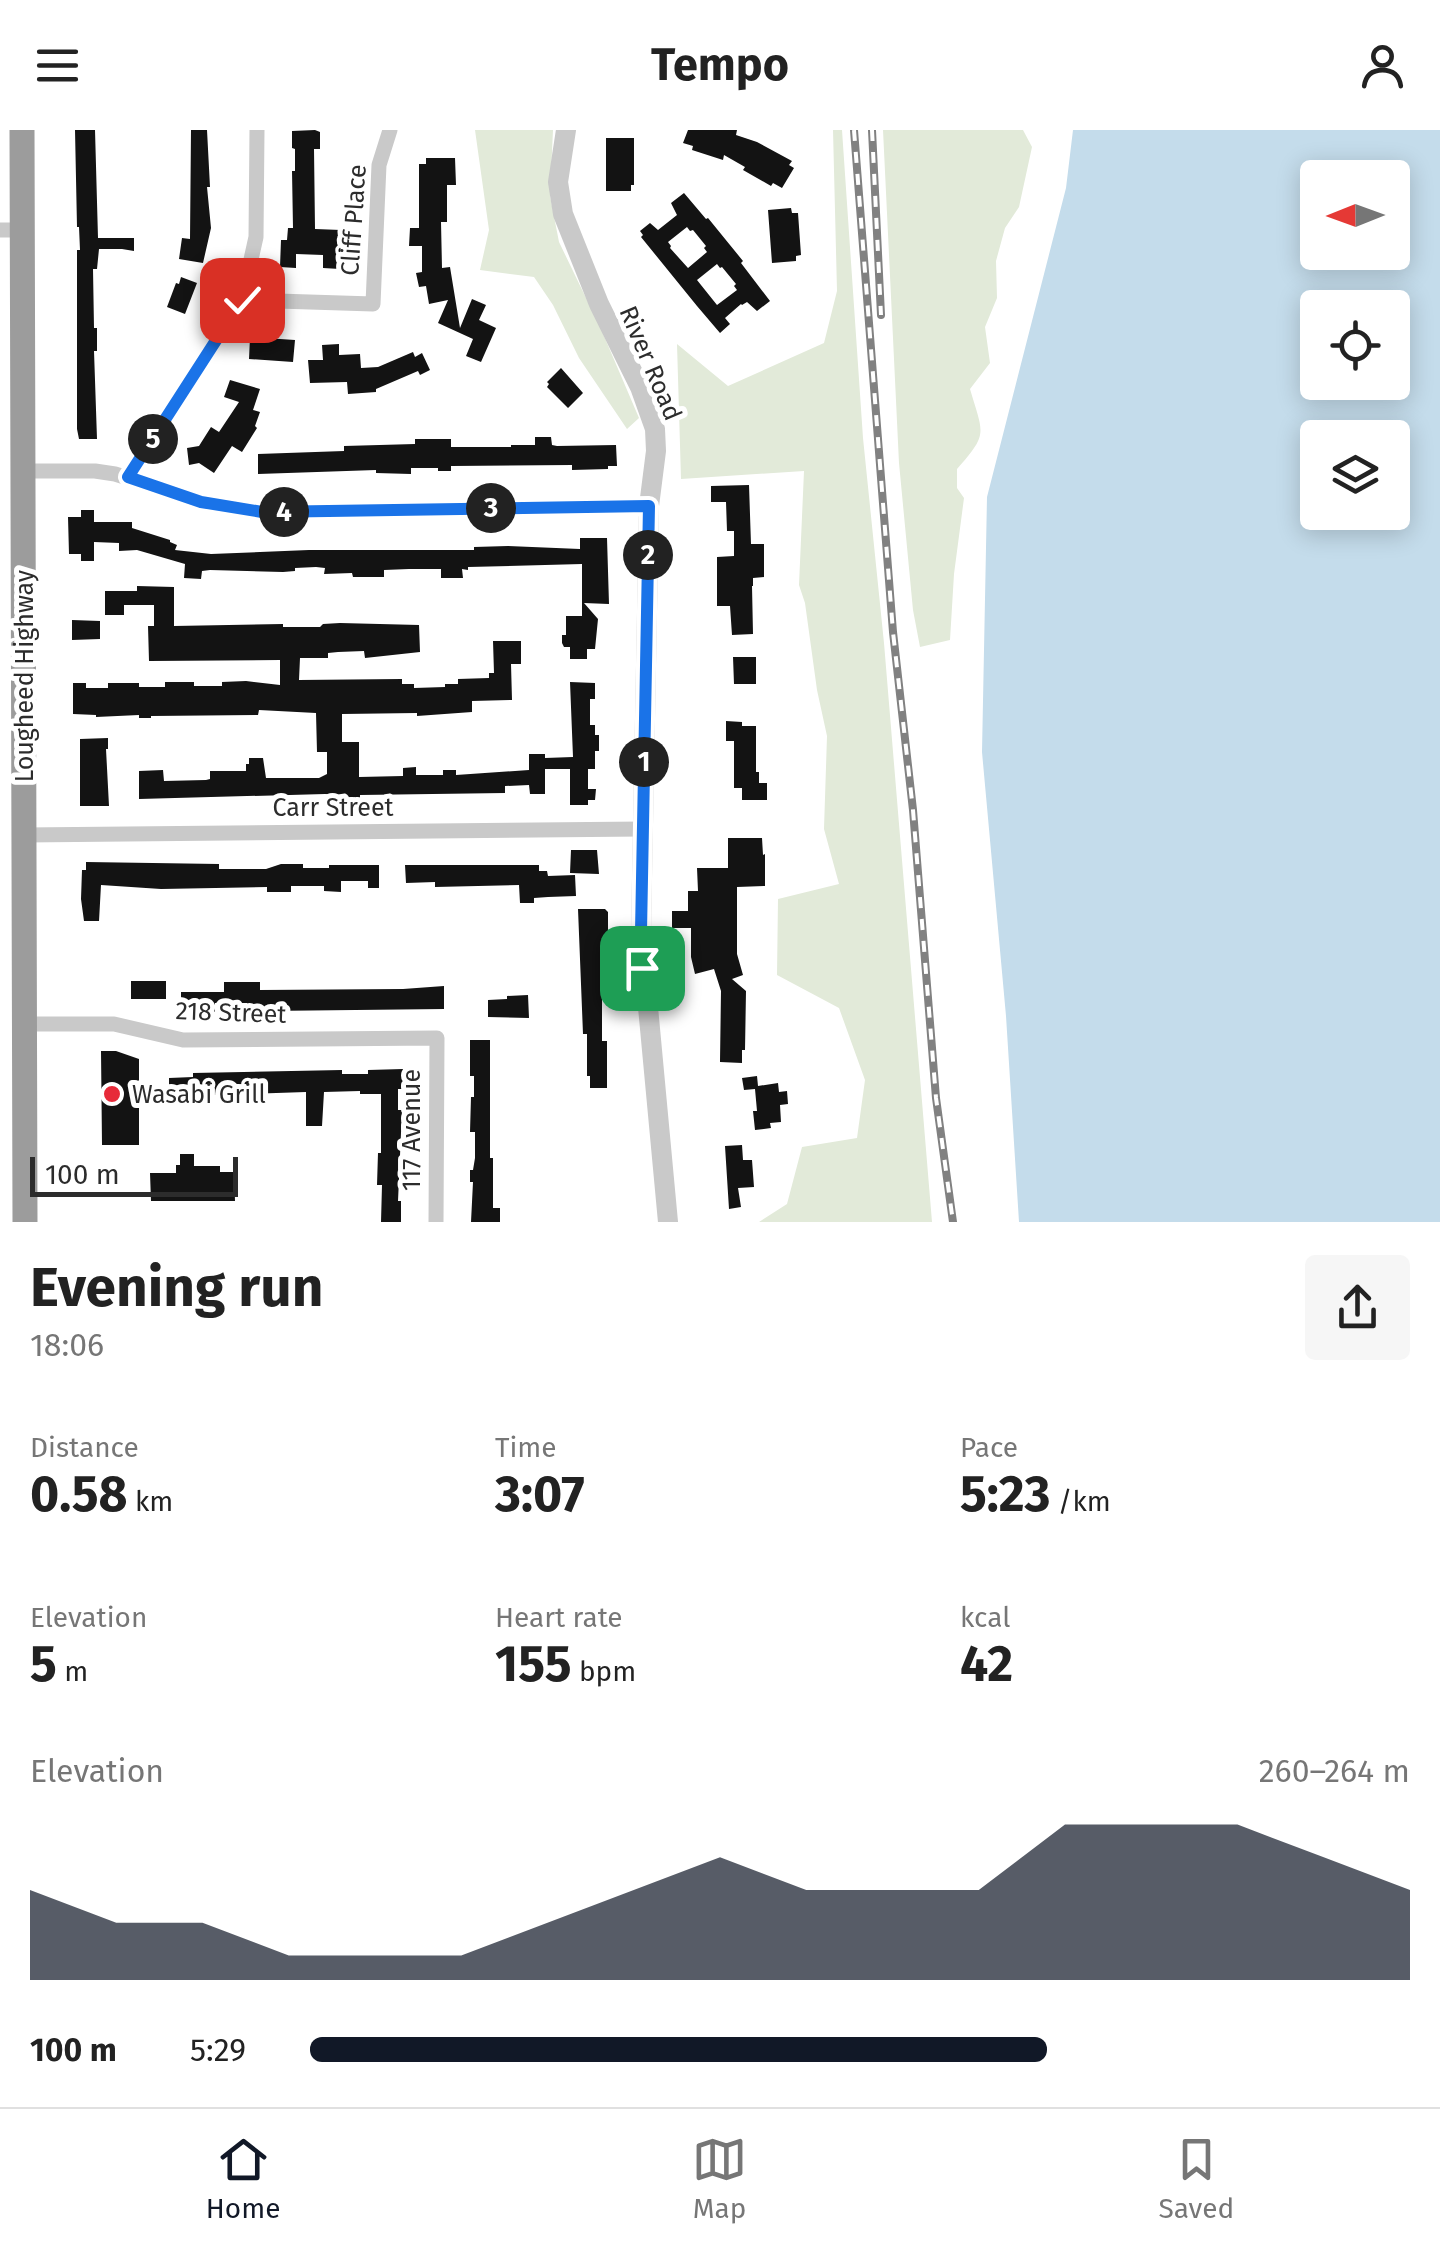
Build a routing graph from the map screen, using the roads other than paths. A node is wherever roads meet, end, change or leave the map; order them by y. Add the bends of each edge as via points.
1 (22, 130) edge
2 (257, 130) edge
3 (390, 130) edge
4 (566, 130) edge
5 (11, 230) edge
6 (242, 300) junction
7 (24, 472) junction
8 (128, 477) junction
9 (649, 506) junction
10 (643, 829) junction
11 (24, 836) junction
12 (25, 1024) junction
13 (437, 1038) joint
14 (26, 1222) edge
15 (436, 1222) edge
16 (668, 1222) edge

1 - 5 highway, Lougheed Highway
2 - 6 street via 256,237
3 - 6 street, Cliff Place via 379,165 373,304
4 - 9 street, River Road via 558,182 563,214 655,429
5 - 7 highway, Lougheed Highway
6 - 8 street
7 - 8 street
7 - 11 highway, Lougheed Highway
8 - 9 street via 201,502 262,512
9 - 10 street, River Road
10 - 11 street, Carr Street
10 - 16 street, River Road via 642,968
11 - 12 highway, Lougheed Highway
12 - 13 street, 218 Street via 114,1024 182,1040
12 - 14 highway, Lougheed Highway
13 - 15 street, 117 Avenue

